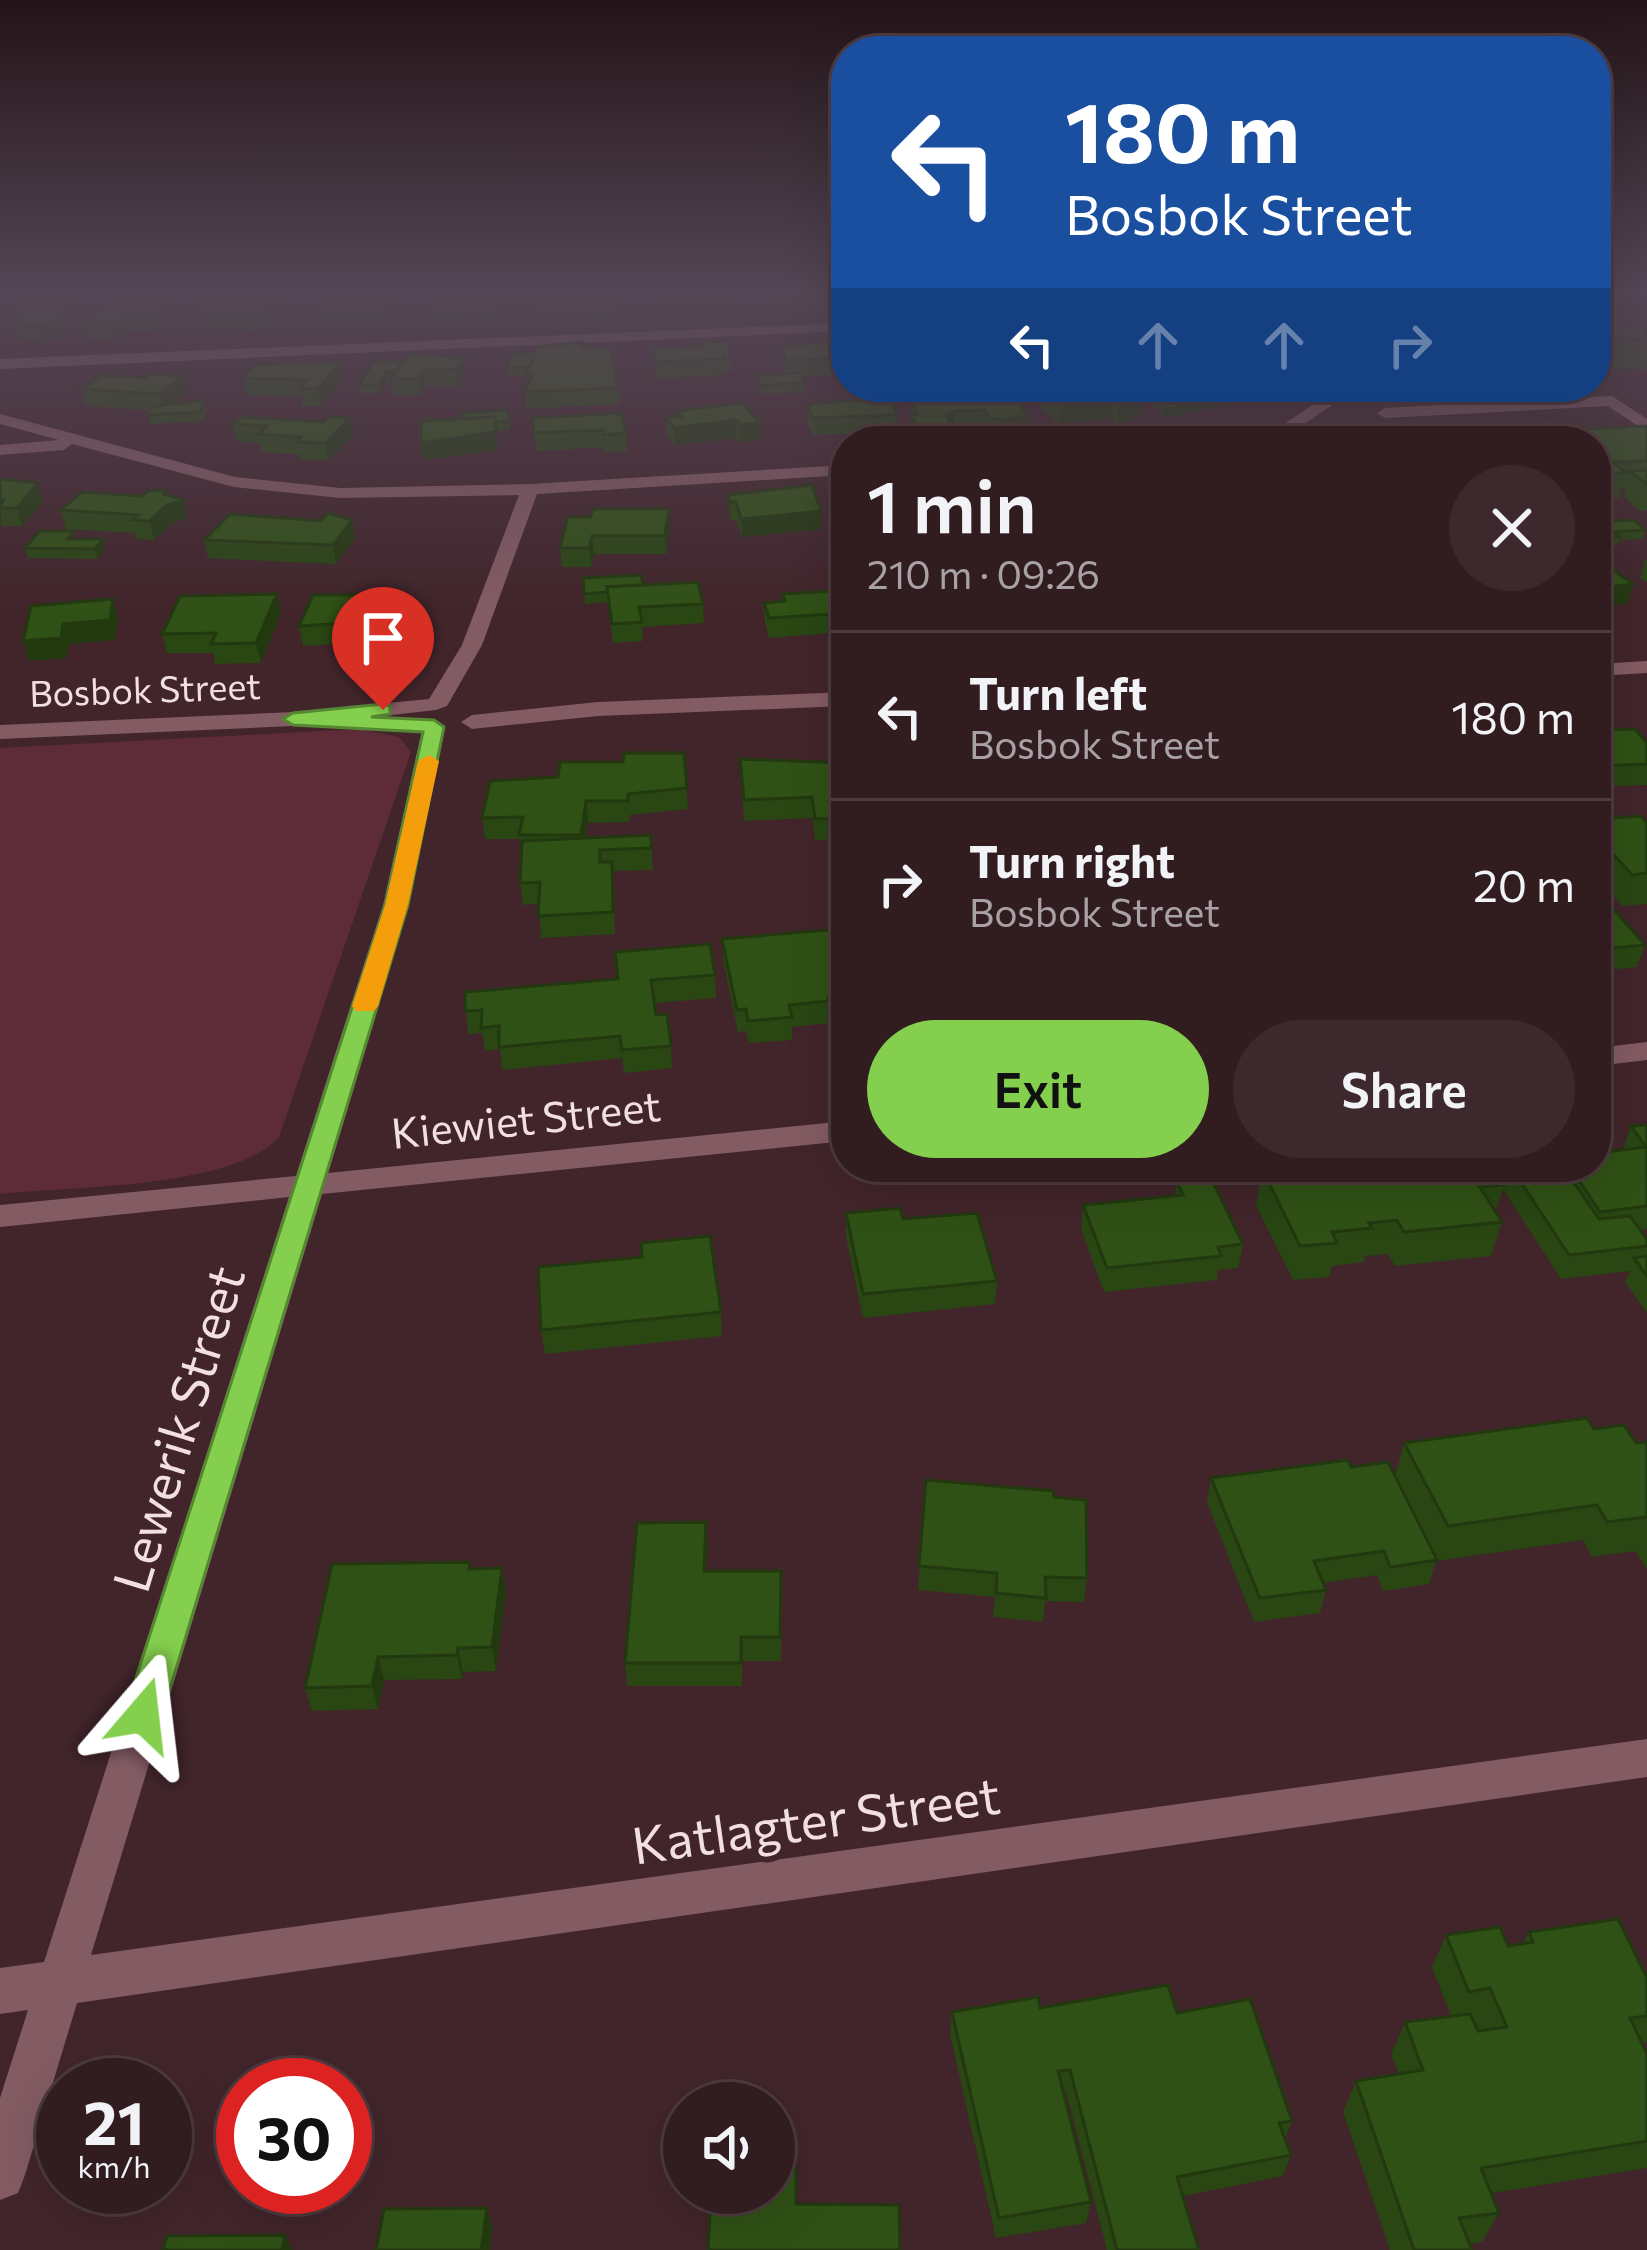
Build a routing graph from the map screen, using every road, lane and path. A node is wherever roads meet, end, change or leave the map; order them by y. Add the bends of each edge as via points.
1 (1630, 400) edge
2 (1612, 401) joint
3 (1328, 402) edge
4 (1591, 402) edge
5 (1385, 412) dead end
6 (0, 419) edge
7 (1290, 426) edge
8 (1647, 428) edge
9 (1624, 429) edge
10 (82, 443) junction
11 (0, 450) edge
12 (831, 471) edge
13 (530, 489) junction
14 (472, 645) junction
15 (1647, 667) edge
16 (1611, 669) edge
17 (831, 700) edge
18 (468, 713) junction
19 (431, 714) junction
20 (0, 732) edge
21 (426, 781) junction
22 (1647, 1052) edge
23 (1611, 1056) edge
24 (831, 1132) edge
25 (309, 1184) junction
26 (0, 1216) edge
27 (1647, 1758) edge
28 (59, 1982) junction
29 (0, 1990) edge
30 (0, 2175) edge

1 - 2 street
2 - 8 street
3 - 7 street
4 - 5 street
6 - 10 street
8 - 9 street
10 - 11 street
10 - 13 street via 266,487 366,494
12 - 13 street
13 - 14 street, Lewerik Street
14 - 18 street, Lewerik Street
14 - 19 street, Lewerik Street
15 - 16 street
17 - 18 street
18 - 19 street, Bosbok Street
18 - 21 street, Lewerik Street
19 - 20 street, Bosbok Street
19 - 21 street, Lewerik Street
21 - 25 street, Lewerik Street
22 - 23 street
24 - 25 street, Kiewiet Street
25 - 26 street, Kiewiet Street
25 - 28 street, Lewerik Street
27 - 28 street, Katlagter Street
28 - 29 street, Katlagter Street
28 - 30 street, Lewerik Street

